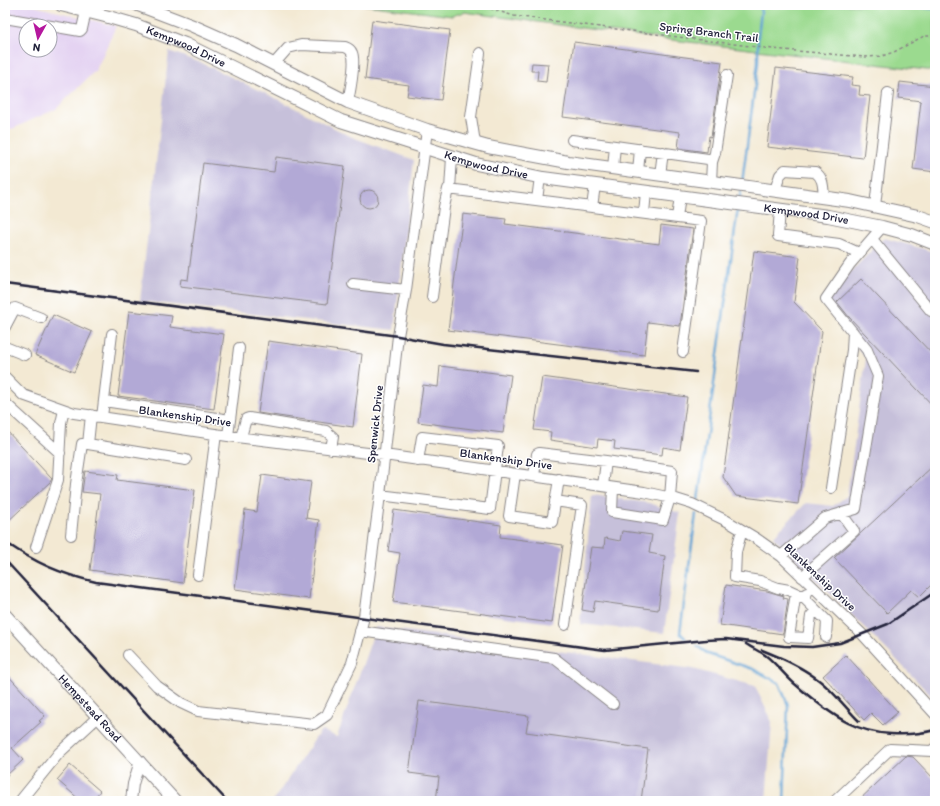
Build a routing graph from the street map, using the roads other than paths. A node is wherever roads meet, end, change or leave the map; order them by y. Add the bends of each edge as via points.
1 (61, 5) edge
2 (138, 5) edge
3 (86, 11) junction
4 (5, 18) edge
5 (480, 53) dead end
6 (274, 64) junction
7 (727, 75) dead end
8 (888, 93) dead end
9 (348, 102) junction
10 (427, 130) junction
11 (572, 140) dead end
12 (475, 143) junction
13 (615, 146) junction
14 (424, 149) junction
15 (640, 150) junction
16 (663, 152) junction
17 (452, 157) junction
18 (712, 162) junction
19 (597, 166) junction
20 (613, 168) junction
21 (638, 172) junction
22 (660, 175) junction
23 (540, 177) junction
24 (711, 182) junction
25 (595, 185) junction
26 (450, 189) junction
27 (778, 191) junction
28 (646, 192) junction
29 (680, 196) junction
30 (824, 197) junction
31 (537, 200) junction
32 (875, 206) junction
33 (592, 207) junction
34 (780, 210) junction
35 (644, 214) junction
36 (677, 218) junction
37 (935, 222) edge
38 (882, 227) junction
39 (872, 239) junction
40 (935, 244) edge
41 (859, 253) junction
42 (353, 284) dead end
43 (406, 290) junction
44 (432, 297) dead end
45 (931, 311) dead end
46 (41, 318) dead end
47 (5, 327) edge
48 (853, 332) junction
49 (112, 334) dead end
50 (5, 347) edge
51 (239, 348) dead end
52 (683, 352) dead end
53 (25, 355) dead end
54 (5, 377) edge
55 (20, 392) junction
56 (104, 401) junction
57 (6, 404) edge
58 (64, 410) junction
59 (91, 415) junction
60 (102, 417) junction
61 (230, 420) junction
62 (216, 434) junction
63 (228, 436) junction
64 (241, 437) junction
65 (88, 444) junction
66 (331, 449) junction
67 (60, 453) junction
68 (384, 455) junction
69 (186, 460) dead end
70 (418, 461) junction
71 (606, 461) junction
72 (495, 471) junction
73 (515, 474) junction
74 (534, 476) junction
75 (559, 479) junction
76 (608, 487) junction
77 (831, 488) dead end
78 (380, 495) junction
79 (670, 498) junction
80 (555, 501) junction
81 (841, 513) junction
82 (742, 530) junction
83 (71, 535) dead end
84 (36, 547) dead end
85 (781, 556) junction
86 (198, 575) dead end
87 (802, 577) junction
88 (814, 589) junction
89 (802, 596) junction
90 (816, 610) junction
91 (5, 616) edge
92 (565, 625) dead end
93 (360, 631) junction
94 (826, 637) dead end
95 (128, 655) dead end
96 (613, 704) dead end
97 (935, 714) edge
98 (99, 716) junction
99 (934, 751) edge
100 (140, 761) junction
101 (20, 801) edge
102 (131, 801) edge
103 (176, 801) edge
104 (835, 801) edge

1 - 3 main road, Kempwood Drive
2 - 6 main road, Kempwood Drive via 193,26
3 - 4 street via 80,31
3 - 14 main road, Kempwood Drive via 136,25 185,44 341,121
5 - 12 street via 470,117
6 - 9 main road, Kempwood Drive
6 - 9 street via 288,48 301,45 349,49 353,54 353,69
7 - 18 street
8 - 32 street
9 - 10 main road, Kempwood Drive
10 - 12 main road, Kempwood Drive
10 - 14 street, Spenwick Drive
11 - 13 street
12 - 19 main road, Kempwood Drive
13 - 15 street
13 - 20 street
14 - 17 main road, Kempwood Drive
14 - 43 street, Spenwick Drive
15 - 16 street
15 - 21 street
16 - 18 street via 708,159
16 - 22 street
17 - 23 main road, Kempwood Drive
17 - 26 street
18 - 24 street
19 - 20 main road, Kempwood Drive
19 - 25 main road
20 - 21 main road, Kempwood Drive
21 - 22 main road, Kempwood Drive
22 - 24 main road, Kempwood Drive
23 - 25 main road, Kempwood Drive
23 - 31 street
24 - 27 main road, Kempwood Drive
25 - 28 main road, Kempwood Drive
25 - 33 street
26 - 31 street
26 - 44 street via 444,207
27 - 30 main road, Kempwood Drive
27 - 30 street via 780,175 785,170 815,172 821,179
27 - 34 main road
28 - 29 main road, Kempwood Drive
28 - 35 street
29 - 34 main road, Kempwood Drive
29 - 36 street
30 - 32 main road, Kempwood Drive
31 - 33 street
32 - 37 main road, Kempwood Drive
33 - 35 street
34 - 38 main road, Kempwood Drive
34 - 41 street via 778,236 839,244
35 - 36 street
36 - 52 street via 701,221
38 - 39 street
38 - 40 main road, Kempwood Drive
39 - 41 street
39 - 45 street
41 - 48 street via 826,299
42 - 43 street
43 - 68 street, Spenwick Drive
46 - 47 street via 15,308
48 - 77 street
48 - 81 street via 867,350 878,376 856,509
49 - 56 street
50 - 53 street
51 - 61 street
54 - 55 street, Blankenship Drive
55 - 57 street
55 - 58 street, Blankenship Drive via 22,395
56 - 60 street
56 - 61 street
57 - 67 street
58 - 59 street, Blankenship Drive
58 - 67 street
59 - 60 street, Blankenship Drive
59 - 65 street
60 - 62 street, Blankenship Drive
61 - 63 street
62 - 63 street, Blankenship Drive
62 - 86 street
63 - 64 street, Blankenship Drive
64 - 66 street, Blankenship Drive
64 - 66 street via 246,419 249,418 326,431 333,437
65 - 69 street
65 - 83 street via 82,444
66 - 68 street, Blankenship Drive
67 - 84 street via 58,480
68 - 70 street, Blankenship Drive
68 - 78 street, Spenwick Drive
70 - 72 street, Blankenship Drive
70 - 72 street via 422,437 498,446
71 - 74 street via 538,453
71 - 76 street
71 - 79 street via 671,470 673,472
72 - 73 street, Blankenship Drive
72 - 78 street via 490,509
73 - 74 street, Blankenship Drive
73 - 80 street via 509,516 552,522
74 - 75 street, Blankenship Drive
75 - 76 street, Blankenship Drive
75 - 80 street
76 - 79 street, Blankenship Drive
76 - 79 street via 612,512 663,520
78 - 93 street, Spenwick Drive
79 - 82 street, Blankenship Drive via 692,504
80 - 92 street via 582,505
81 - 85 street via 825,518
81 - 87 street via 854,531
82 - 85 street, Blankenship Drive
82 - 89 street via 736,552 736,577 760,581
85 - 87 street, Blankenship Drive
87 - 88 street, Blankenship Drive
88 - 89 street
88 - 97 street, Blankenship Drive via 863,635
89 - 90 street
89 - 90 street via 795,599 789,637 808,638 811,616
90 - 94 street via 827,621
91 - 98 main road, Hempstead Road
93 - 95 street, Spenwick Drive via 352,663 327,715 314,724 198,711 181,703 157,686
93 - 96 street via 554,658
98 - 100 main road, Hempstead Road
98 - 101 street via 59,753
99 - 104 street via 890,749
100 - 102 street
100 - 103 main road, Hempstead Road

